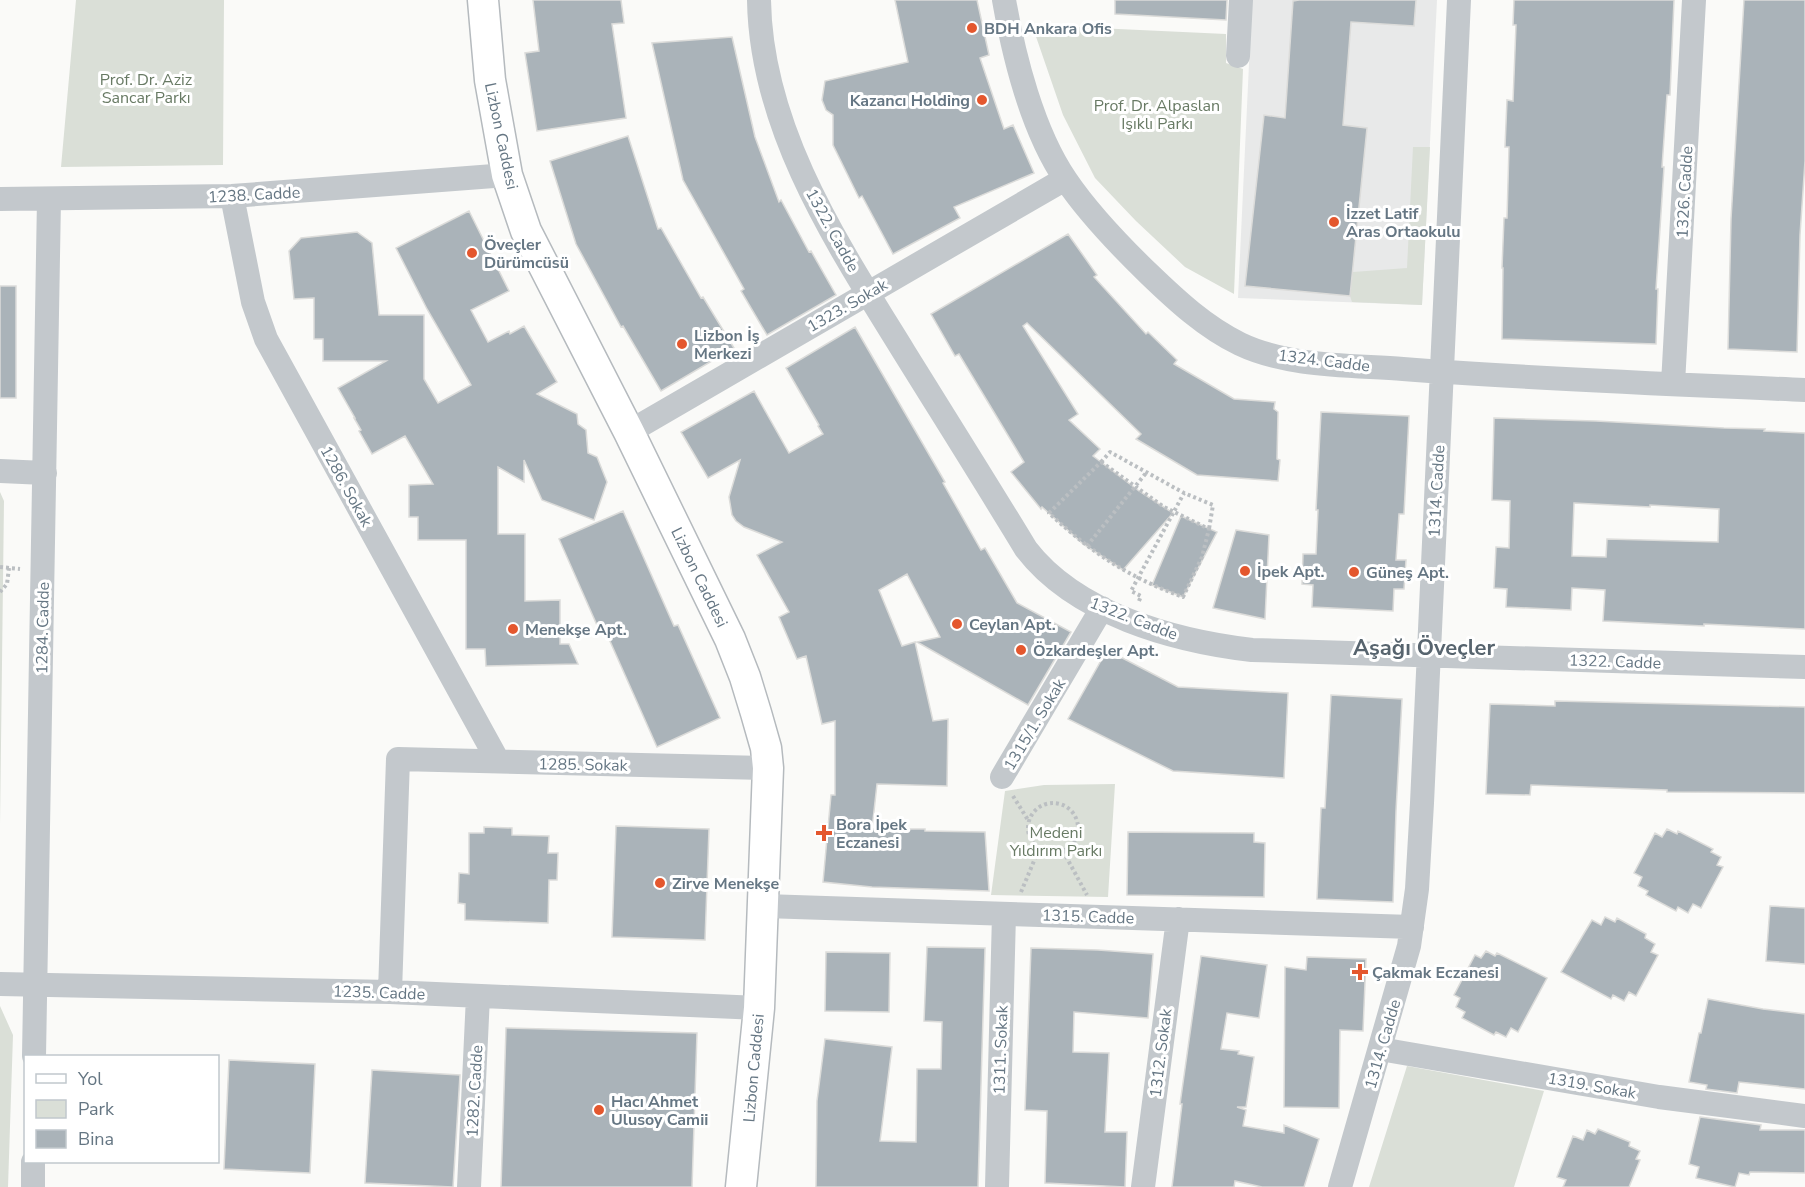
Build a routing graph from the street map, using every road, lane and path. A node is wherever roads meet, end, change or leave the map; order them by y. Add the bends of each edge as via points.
1 (483, 0) edge
2 (759, 0) edge
3 (1004, 0) edge
4 (1240, 0) edge
5 (1459, 0) edge
6 (1694, 0) edge
7 (1238, 56) dead end
8 (507, 175) junction
9 (1065, 179) junction
10 (232, 196) junction
11 (0, 199) edge
12 (49, 199) junction
13 (868, 293) junction
14 (1442, 372) junction
15 (1674, 384) junction
16 (1805, 390) edge
17 (629, 432) junction
18 (1101, 462) junction
19 (0, 471) edge
20 (45, 473) junction
21 (1146, 473) junction
22 (1136, 487) junction
23 (1184, 493) junction
24 (1173, 513) junction
25 (1209, 529) junction
26 (1087, 546) junction
27 (9, 568) dead end
28 (1138, 578) junction
29 (0, 592) edge
30 (1102, 608) junction
31 (1428, 655) junction
32 (1805, 667) edge
33 (498, 761) junction
34 (768, 768) junction
35 (1002, 777) joint
36 (1029, 820) junction
37 (1039, 849) junction
38 (1063, 851) junction
39 (764, 906) junction
40 (1008, 914) junction
41 (1099, 917) junction
42 (1178, 919) junction
43 (1412, 927) junction
44 (0, 984) edge
45 (35, 985) junction
46 (390, 992) junction
47 (478, 996) junction
48 (759, 1008) junction
49 (1380, 1049) junction
50 (34, 1055) edge
51 (1805, 1116) edge
52 (33, 1163) edge
53 (33, 1187) edge
54 (469, 1187) edge
55 (741, 1187) edge
56 (996, 1187) edge
57 (1143, 1187) edge
58 (1340, 1187) edge

1 - 8 main road, Lizbon Caddesi via 490,80
2 - 13 street, 1322. Cadde via 762,41 788,141 815,200
3 - 9 street, 1324. Cadde via 1034,115
4 - 7 street
5 - 14 street, 1314. Cadde
6 - 15 street, 1326. Cadde
8 - 10 street, 1238. Cadde
8 - 17 main road, Lizbon Caddesi via 526,231
9 - 13 street, 1323. Sokak
9 - 14 street, 1324. Cadde via 1115,240 1179,303 1240,344 1301,360
10 - 12 street, 1238. Cadde
10 - 33 street, 1286. Sokak via 253,302 266,339
11 - 12 street, 1238. Cadde
12 - 20 street, 1284. Cadde
13 - 17 street, 1323. Sokak
13 - 30 street, 1322. Cadde via 1026,549 1062,584
14 - 15 street, 1324. Cadde
14 - 31 street, 1314. Cadde
15 - 16 street, 1324. Cadde
17 - 34 main road, Lizbon Caddesi via 730,639 756,713
18 - 21 path via 1110,452
18 - 22 path
18 - 26 path via 1049,513
19 - 20 street
20 - 45 street, 1284. Cadde
21 - 22 path
21 - 23 path
22 - 24 path
22 - 26 path
23 - 24 path
23 - 25 path via 1213,505
24 - 25 path
24 - 28 path
25 - 28 path via 1202,557 1183,597
26 - 28 path
27 - 29 path via 7,584
30 - 31 street, 1322. Cadde via 1176,636 1233,648
30 - 35 street, 1315/1. Sokak
31 - 32 street, 1322. Cadde
31 - 43 street, 1314. Cadde via 1418,879
33 - 34 street, 1285. Sokak
33 - 46 street, 1285. Sokak via 398,759
34 - 39 main road, Lizbon Caddesi
35 - 36 path
36 - 37 path via 1028,833
36 - 38 path via 1042,805 1066,807 1078,827 1073,843
37 - 38 path
37 - 40 path
38 - 41 path
39 - 40 street, 1315. Cadde
39 - 48 main road, Lizbon Caddesi
40 - 41 street, 1315. Cadde
40 - 56 street, 1311. Sokak
41 - 42 street, 1315. Cadde
42 - 43 street, 1315. Cadde
42 - 57 street, 1312. Sokak
43 - 49 street, 1314. Cadde
44 - 45 street, 1235. Cadde
45 - 46 street, 1235. Cadde
45 - 50 street, 1284. Cadde
46 - 47 street, 1235. Cadde
47 - 48 street, 1235. Cadde
47 - 54 street, 1282. Cadde
48 - 55 main road, Lizbon Caddesi
49 - 51 street, 1319. Sokak via 1659,1097
49 - 58 street, 1314. Cadde
52 - 53 street

